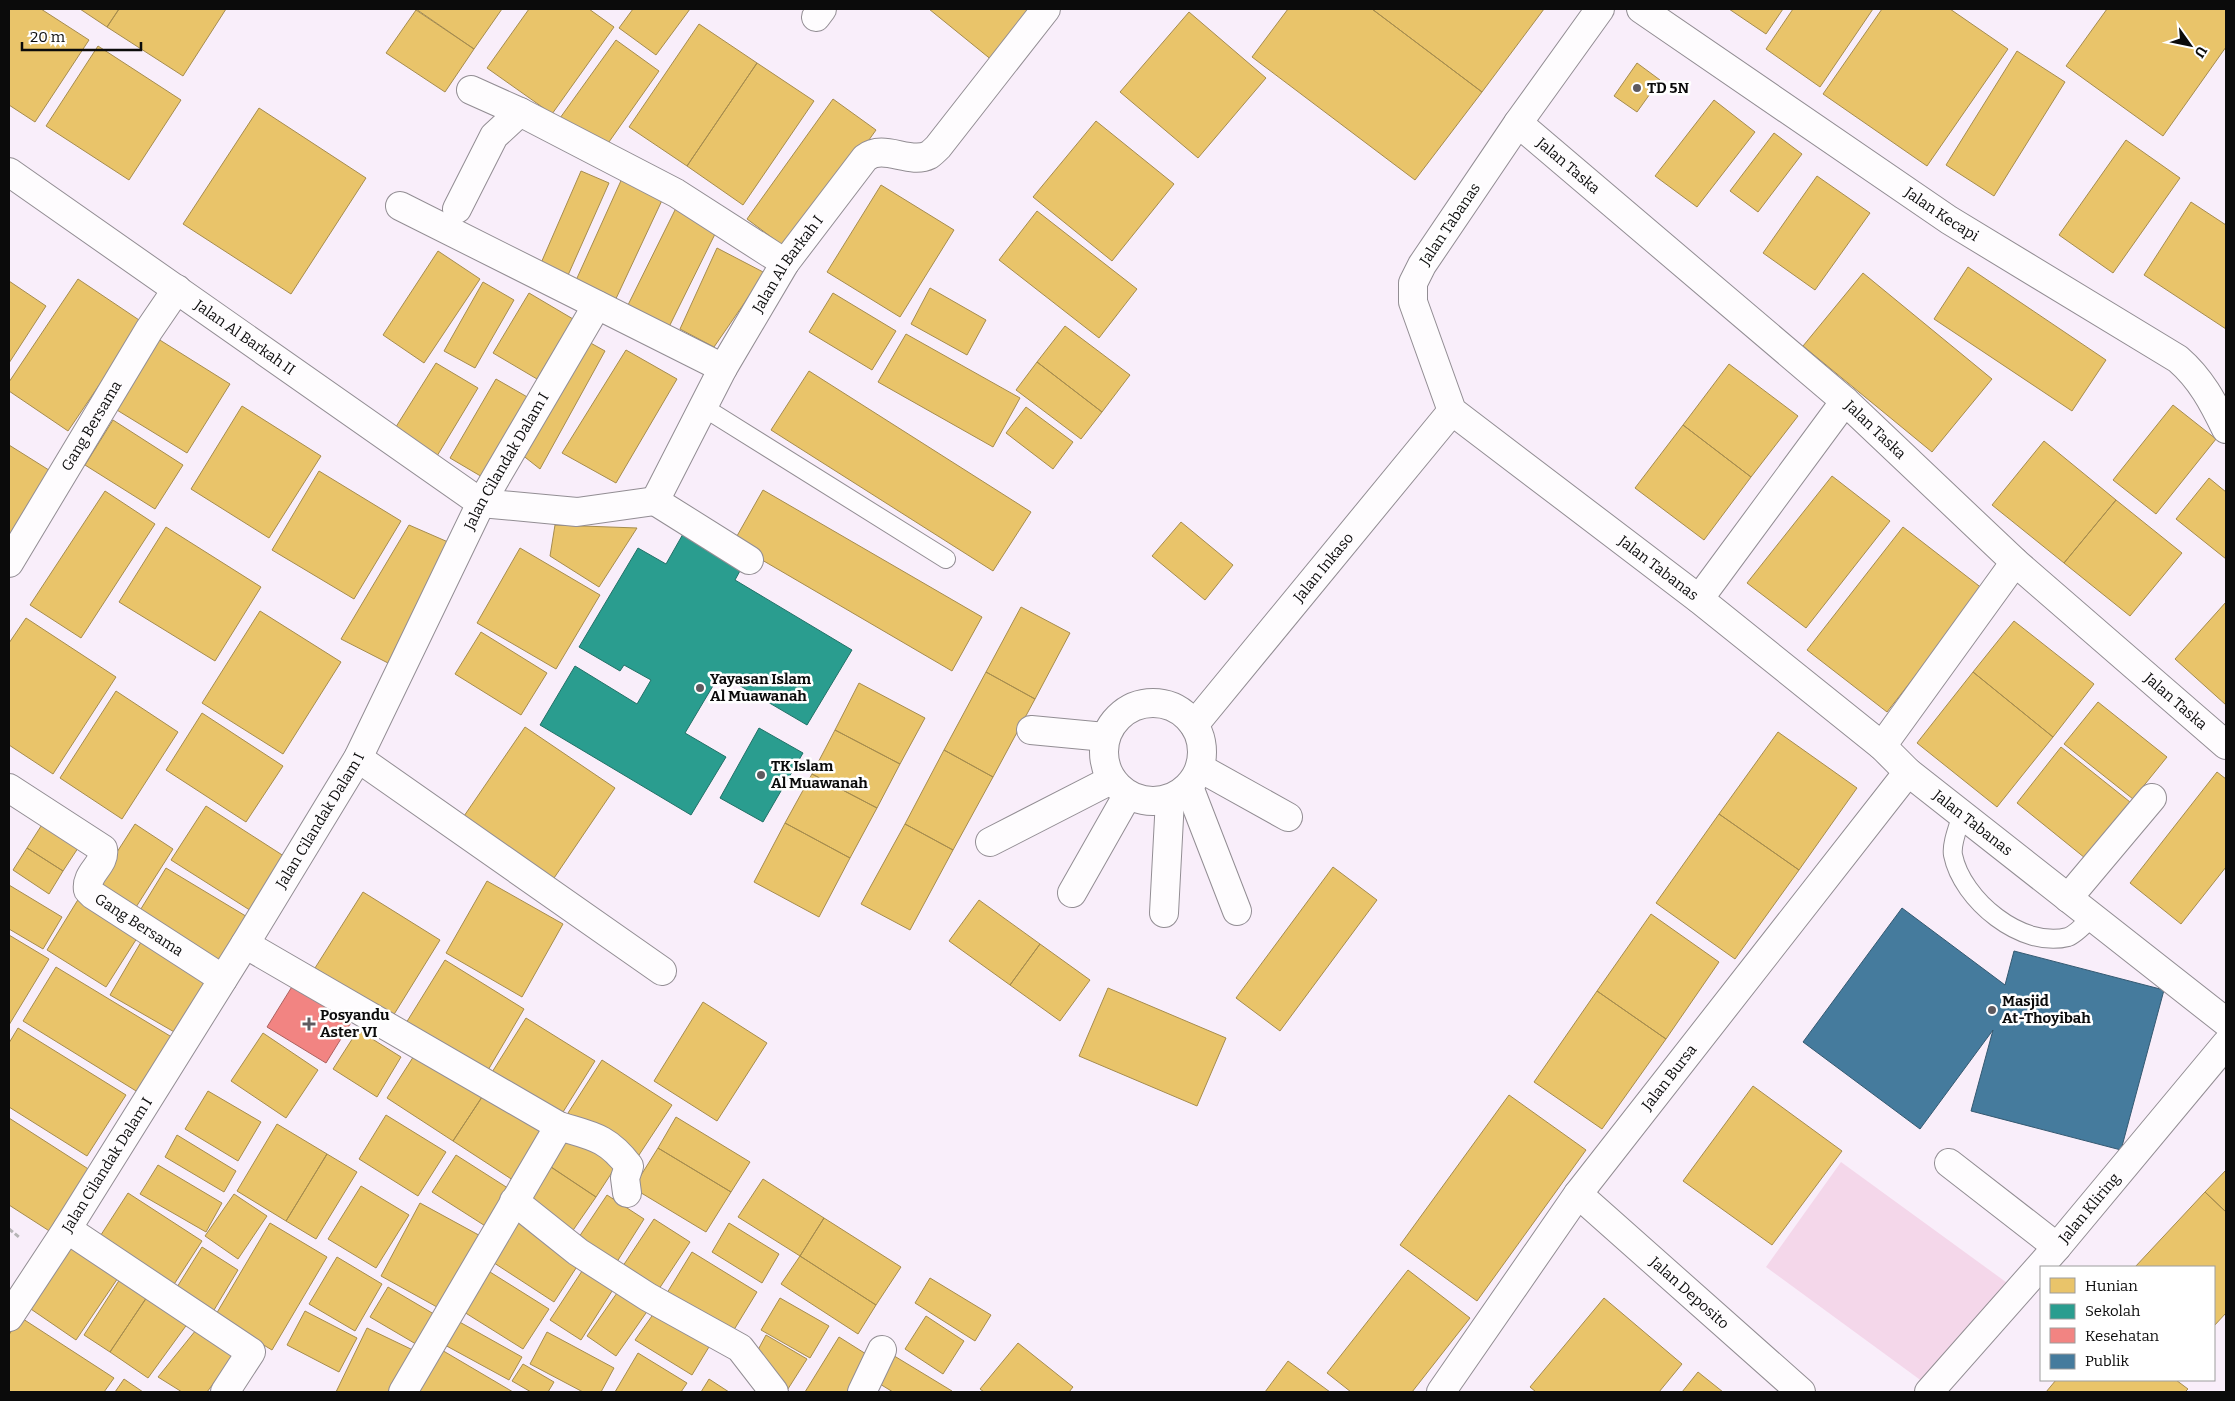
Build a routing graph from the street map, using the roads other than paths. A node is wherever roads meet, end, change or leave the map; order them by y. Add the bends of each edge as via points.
1 (1046, 9) edge
2 (1600, 9) edge
3 (1641, 9) edge
4 (471, 90) dead end
5 (520, 112) junction
6 (1518, 123) junction
7 (9, 172) edge
8 (400, 206) dead end
9 (457, 209) dead end
10 (785, 263) junction
11 (177, 289) junction
12 (597, 305) junction
13 (723, 368) junction
14 (1844, 400) junction
15 (703, 407) junction
16 (1452, 411) junction
17 (2226, 429) edge
18 (655, 501) junction
19 (481, 503) junction
20 (946, 558) dead end
21 (748, 560) dead end
22 (2015, 562) junction
23 (9, 564) edge
24 (1700, 598) junction
25 (1194, 725) junction
26 (1031, 730) dead end
27 (1105, 737) junction
28 (2226, 745) edge
29 (1882, 746) junction
30 (358, 758) junction
31 (1908, 772) junction
32 (1186, 785) junction
33 (9, 788) edge
34 (1119, 788) junction
35 (2152, 798) dead end
36 (1962, 814) junction
37 (1288, 817) dead end
38 (990, 842) dead end
39 (1072, 893) dead end
40 (2068, 898) junction
41 (1237, 911) dead end
42 (1164, 913) dead end
43 (2092, 917) junction
44 (244, 944) junction
45 (662, 971) dead end
46 (223, 978) junction
47 (2226, 1022) edge
48 (2226, 1044) edge
49 (559, 1126) junction
50 (1949, 1163) dead end
51 (627, 1193) dead end
52 (1578, 1194) junction
53 (514, 1201) junction
54 (67, 1229) junction
55 (2056, 1247) junction
56 (9, 1317) edge
57 (882, 1350) dead end
58 (225, 1392) edge
59 (403, 1392) edge
60 (774, 1392) edge
61 (862, 1392) edge
62 (1441, 1392) edge
63 (1801, 1392) edge
64 (1929, 1392) edge

1 - 10 street, Jalan Al Barkah I via 938,147 928,156 870,154
2 - 6 street, Jalan Tabanas
3 - 17 street, Jalan Kecapi via 1949,220 2178,359 2207,391
4 - 5 street
5 - 9 street via 494,136
5 - 10 street via 676,194
6 - 14 street, Jalan Taska
6 - 16 street, Jalan Tabanas via 1427,257 1413,283 1413,302
7 - 11 street, Jalan Al Barkah II
8 - 12 street
10 - 13 street, Jalan Al Barkah I
11 - 19 street, Jalan Al Barkah II
11 - 23 street, Gang Bersama via 149,330
12 - 13 street
12 - 19 street, Jalan Cilandak Dalam I
13 - 15 street, Jalan Al Barkah I
14 - 22 street, Jalan Taska
14 - 24 street
15 - 18 street, Jalan Al Barkah I
15 - 20 lane
16 - 24 street, Jalan Tabanas
16 - 25 street, Jalan Inkaso
18 - 19 street via 577,512
18 - 21 street
19 - 30 street, Jalan Cilandak Dalam I
22 - 28 street, Jalan Taska
22 - 29 street
24 - 29 street, Jalan Tabanas
25 - 27 street via 1178,710 1157,703 1135,706 1117,718
25 - 32 street via 1202,745
26 - 27 street
27 - 34 street via 1104,759
29 - 31 street, Jalan Tabanas
30 - 44 street, Jalan Cilandak Dalam I
30 - 45 street
31 - 36 street, Jalan Tabanas
31 - 52 street, Jalan Bursa
32 - 34 street via 1148,802
32 - 37 street
32 - 41 street
32 - 42 street
33 - 46 street, Gang Bersama via 103,849 103,856 88,880 88,890 93,895
34 - 38 street
34 - 39 street
35 - 40 street
36 - 40 street, Jalan Tabanas
36 - 43 lane via 1952,854 1965,885 1994,917 2038,939 2070,936
40 - 43 street, Jalan Tabanas
43 - 47 street, Jalan Tabanas
44 - 46 street, Jalan Cilandak Dalam I
44 - 49 street
46 - 54 street, Jalan Cilandak Dalam I
48 - 55 street, Jalan Kliring
49 - 51 street via 601,1139 616,1149 628,1166 625,1178
49 - 53 street
50 - 55 street
52 - 62 street, Jalan Bursa
52 - 63 street, Jalan Deposito
53 - 59 street
53 - 60 street via 578,1252 648,1297 740,1348
54 - 56 street, Jalan Cilandak Dalam I
54 - 58 street via 251,1352
55 - 64 street, Jalan Kliring
57 - 61 street

